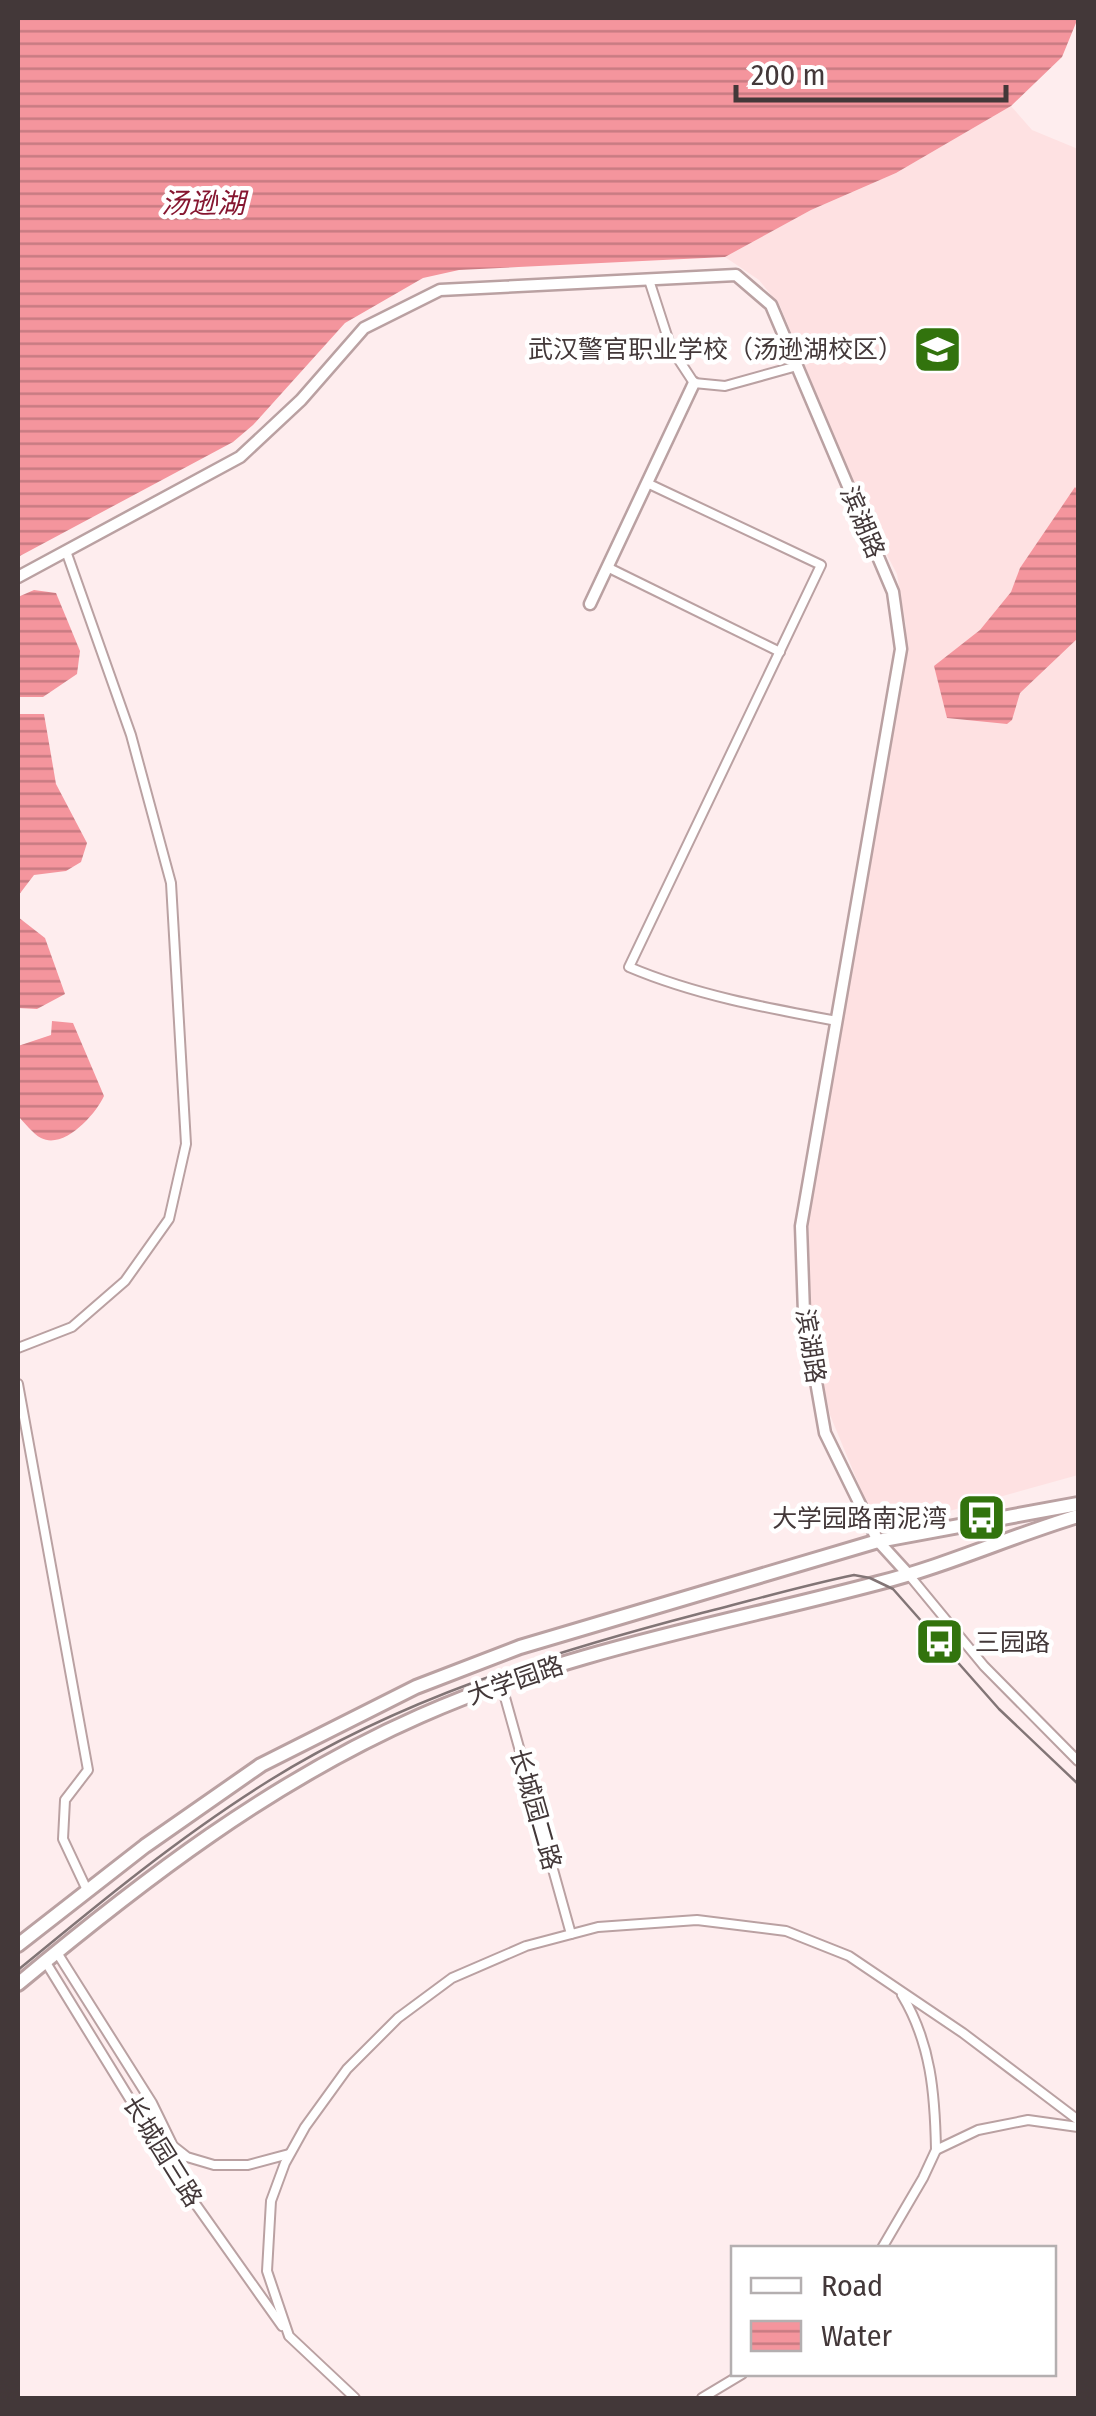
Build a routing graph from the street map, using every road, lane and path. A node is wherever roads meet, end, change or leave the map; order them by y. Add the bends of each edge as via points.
1 (649, 280) junction
2 (797, 366) junction
3 (694, 383) junction
4 (647, 483) junction
5 (66, 551) junction
6 (607, 567) junction
7 (18, 577) edge
8 (590, 604) dead end
9 (780, 652) junction
10 (837, 1020) junction
11 (18, 1348) edge
12 (18, 1384) edge
13 (1078, 1504) edge
14 (1078, 1516) edge
15 (878, 1541) junction
16 (909, 1575) junction
17 (500, 1683) junction
18 (1078, 1761) edge
19 (88, 1890) junction
20 (571, 1934) junction
21 (18, 1945) edge
22 (50, 1956) junction
23 (18, 1984) edge
24 (900, 1991) junction
25 (1078, 2124) edge
26 (936, 2150) junction
27 (289, 2154) junction
28 (883, 2246) edge
29 (290, 2336) junction
30 (739, 2376) edge
31 (355, 2398) edge
32 (702, 2398) edge

1 - 2 street, 滨湖路 via 736,275 770,305
1 - 3 street via 671,348
1 - 5 street, 滨湖路 via 440,290 364,328 240,457
2 - 3 street via 725,386
2 - 10 street, 滨湖路 via 893,592 902,650
3 - 4 street
4 - 6 street
4 - 9 street via 821,565
5 - 7 street, 滨湖路
5 - 11 street via 131,735 171,883 186,1144 169,1219 125,1281 72,1327
6 - 8 street
6 - 9 street
9 - 10 street via 629,966 750,1005
10 - 15 street, 滨湖路 via 801,1226 804,1313 825,1433
12 - 19 street via 88,1770 65,1800 63,1838
13 - 15 main road, 大学园路
14 - 16 main road, 大学园路
15 - 16 street, 滨湖路
15 - 19 main road, 大学园路 via 520,1647 416,1686 261,1765
16 - 17 main road, 大学园路 via 661,1635
16 - 18 street via 984,1666
17 - 20 street, 长城园二路
17 - 22 main road, 大学园路 via 406,1722 273,1791
19 - 21 main road, 大学园路
20 - 24 street via 697,1920 786,1931 848,1956
20 - 27 street via 452,1978 398,2018 347,2069
22 - 23 main road, 大学园路
22 - 27 street, 长城园三路 via 187,2157 248,2165
22 - 29 street, 长城园三路 via 187,2192
24 - 25 street
24 - 26 street via 931,2067
25 - 26 street via 1028,2120 978,2130
26 - 28 street
27 - 29 street via 271,2200 267,2271
29 - 31 street, 长城园三路
30 - 32 street

